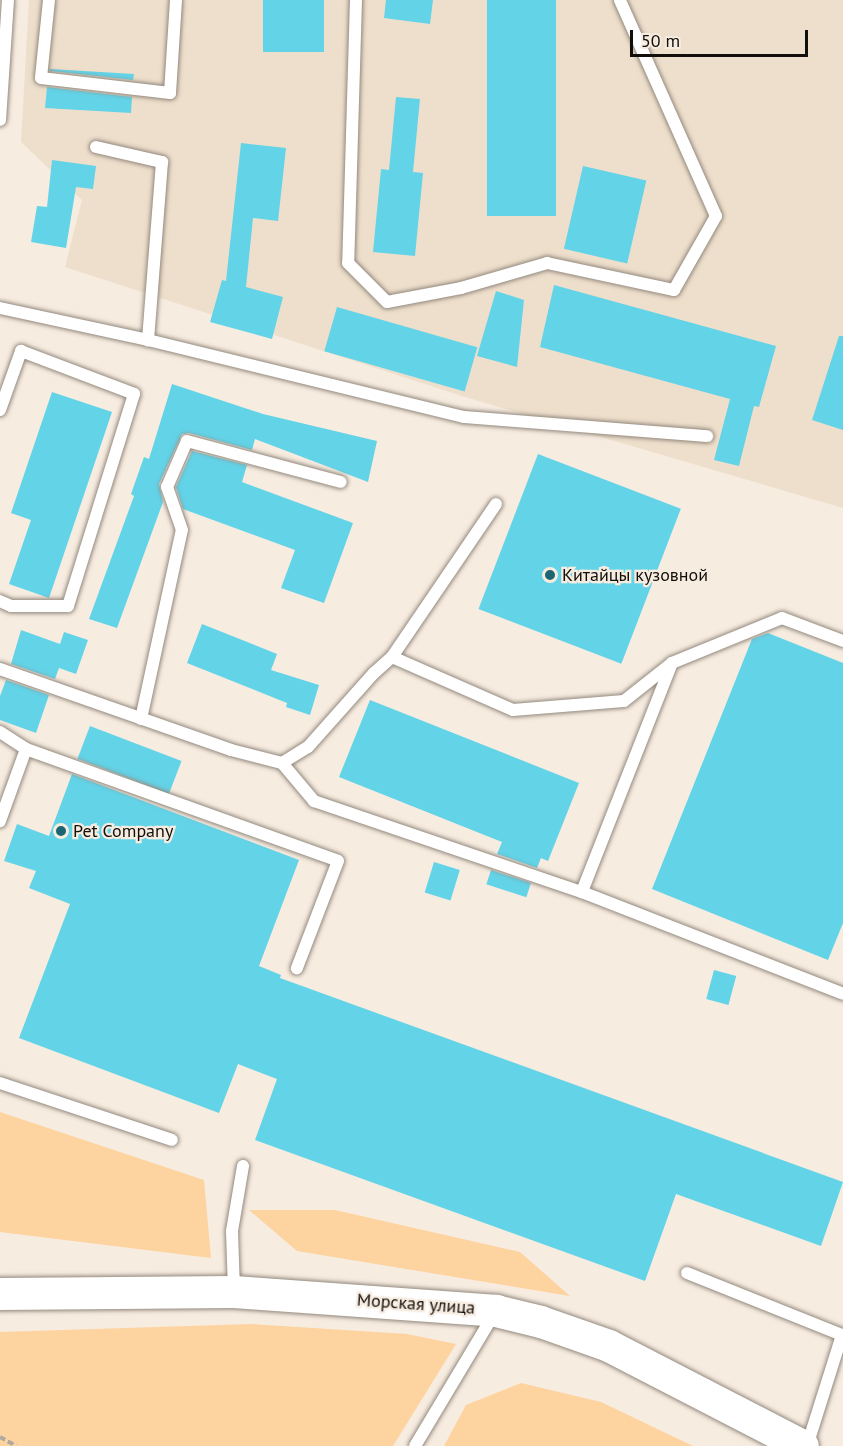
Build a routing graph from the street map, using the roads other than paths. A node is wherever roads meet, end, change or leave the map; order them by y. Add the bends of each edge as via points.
1 (8, 0) edge
2 (49, 0) edge
3 (176, 0) edge
4 (356, 0) edge
5 (620, 0) edge
6 (0, 120) edge
7 (96, 147) dead end
8 (0, 308) edge
9 (148, 340) junction
10 (0, 410) edge
11 (707, 436) dead end
12 (341, 482) dead end
13 (496, 504) dead end
14 (0, 601) edge
15 (843, 641) edge
16 (392, 657) junction
17 (672, 663) junction
18 (0, 669) edge
19 (141, 719) junction
20 (0, 732) edge
21 (26, 750) junction
22 (282, 763) junction
23 (0, 821) edge
24 (582, 892) junction
25 (297, 968) dead end
26 (843, 994) edge
27 (0, 1083) edge
28 (172, 1140) dead end
29 (243, 1166) dead end
30 (687, 1273) dead end
31 (234, 1292) junction
32 (0, 1294) edge
33 (496, 1311) junction
34 (416, 1446) edge
35 (805, 1446) edge

1 - 6 lane
2 - 3 lane via 41,78 170,93
4 - 5 lane via 348,263 387,302 461,288 548,263 674,290 716,216
7 - 9 lane via 162,162
8 - 9 lane
9 - 11 lane via 464,417
10 - 14 lane via 21,351 134,394 68,606 10,606
12 - 19 lane via 187,441 167,487 182,530
13 - 16 lane
15 - 17 lane via 782,618
16 - 17 lane via 513,710 624,701
16 - 22 lane via 308,747
17 - 24 lane
18 - 19 lane
19 - 22 lane
20 - 21 lane
21 - 23 lane
21 - 25 lane via 338,861
22 - 24 lane via 314,801
24 - 26 lane
27 - 28 lane
29 - 31 lane via 232,1231
30 - 35 lane via 842,1335
31 - 32 street, Морская улица
31 - 33 street, Морская улица
33 - 34 lane
33 - 35 street, Морская улица via 609,1346

